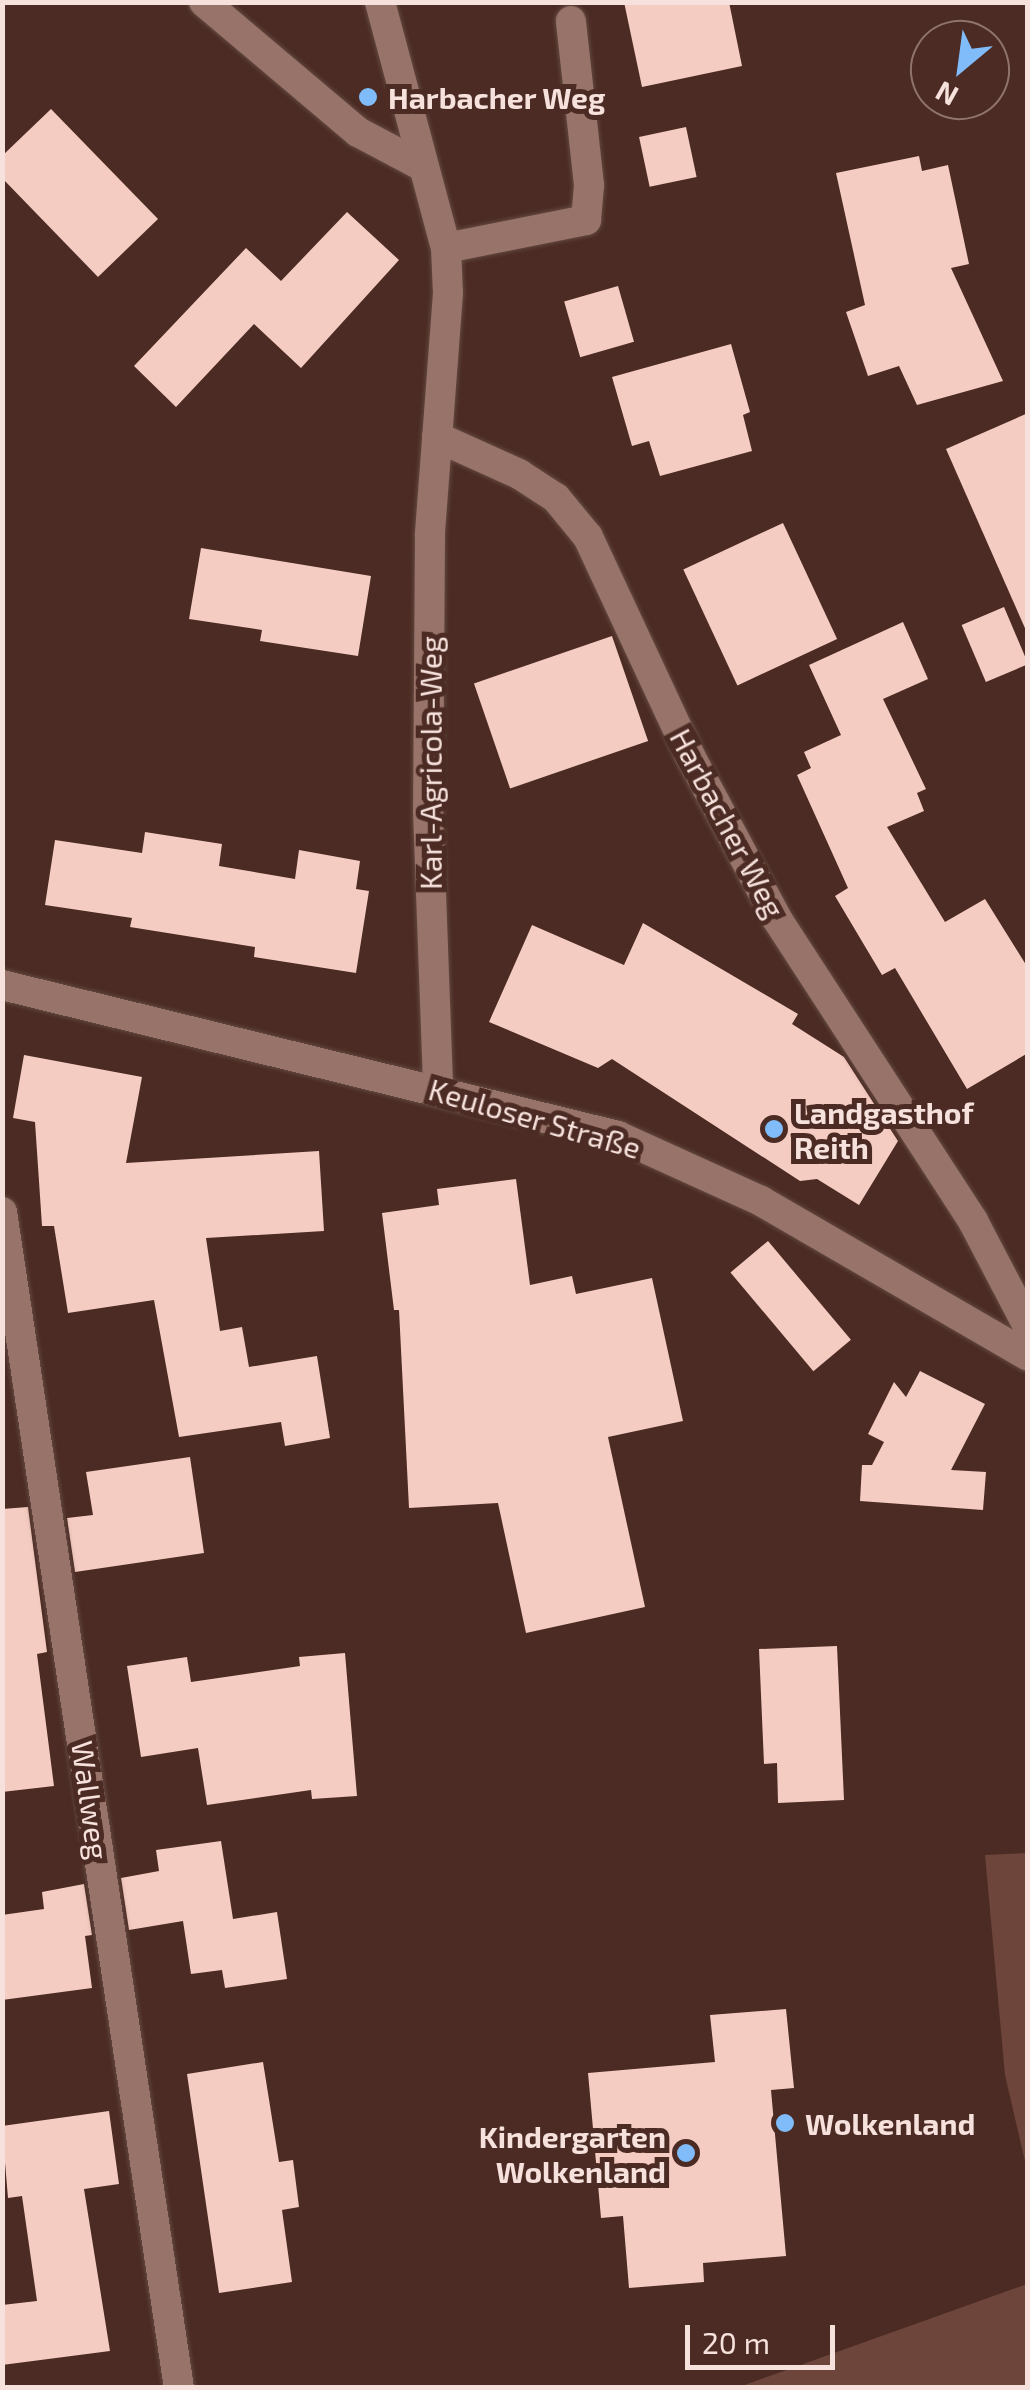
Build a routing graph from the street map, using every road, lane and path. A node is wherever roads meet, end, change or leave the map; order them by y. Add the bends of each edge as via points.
1 (204, 2) edge
2 (380, 2) edge
3 (571, 21) dead end
4 (420, 165) junction
5 (446, 248) junction
6 (437, 437) junction
7 (2, 984) edge
8 (438, 1090) junction
9 (4, 1229) edge
10 (1028, 1326) edge
11 (1028, 1356) edge
12 (178, 2388) edge

1 - 4 street via 358,132
2 - 4 street
3 - 5 street via 589,185 586,220
4 - 5 street
5 - 6 street
6 - 8 street, Karl-Agricola-Weg via 428,811
6 - 10 street, Harbacher Weg via 556,498 588,537 689,754 777,919 973,1221
7 - 8 street, Keuloser Straße
8 - 11 street, Keuloser Straße via 618,1136 761,1201
9 - 12 street, Wallweg

